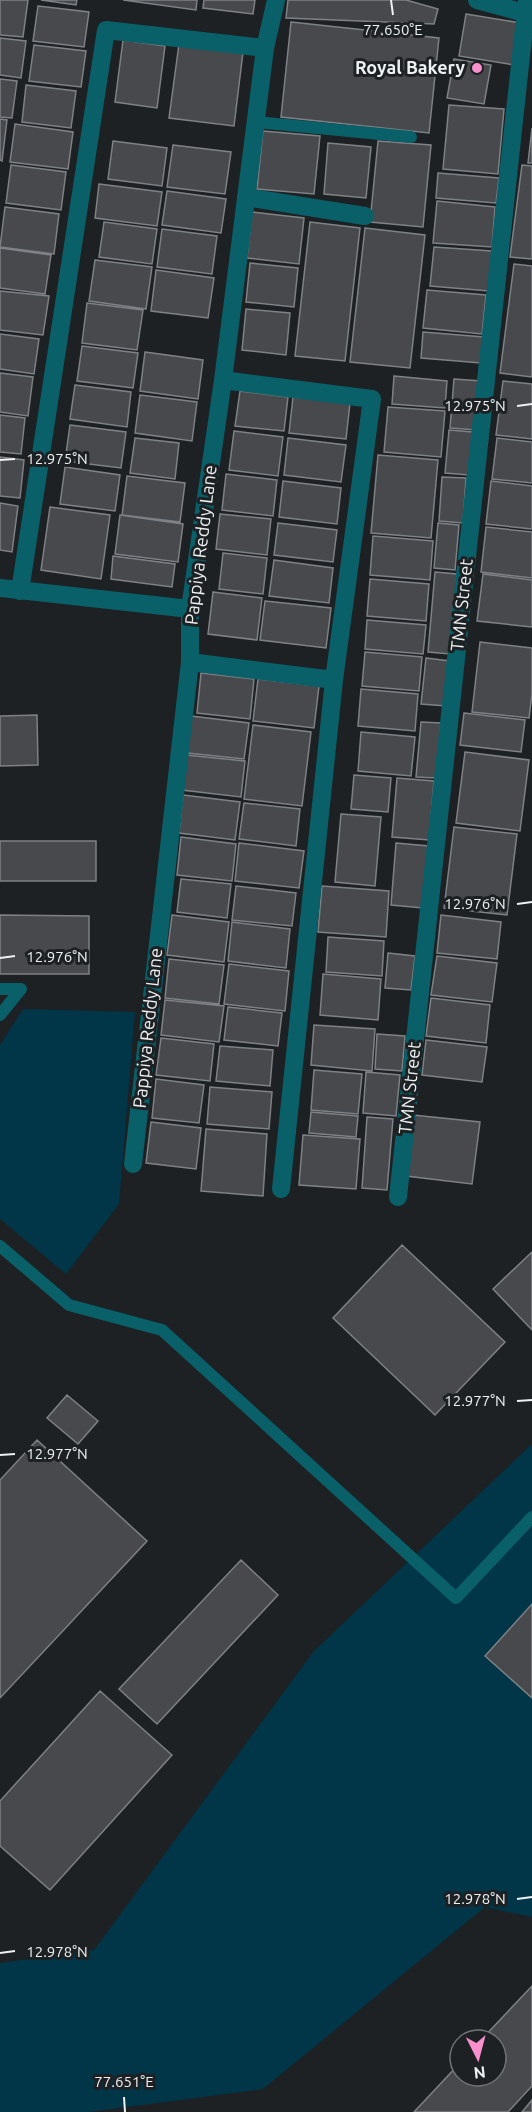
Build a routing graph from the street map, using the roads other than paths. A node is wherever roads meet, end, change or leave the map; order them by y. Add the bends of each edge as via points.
1 (276, 0) edge
2 (477, 0) edge
3 (528, 10) edge
4 (265, 48) junction
5 (256, 122) junction
6 (411, 137) dead end
7 (246, 197) junction
8 (365, 216) dead end
9 (223, 380) junction
10 (0, 588) edge
11 (20, 591) junction
12 (190, 609) junction
13 (189, 662) junction
14 (334, 680) junction
15 (0, 989) edge
16 (0, 1015) edge
17 (133, 1164) dead end
18 (281, 1189) dead end
19 (398, 1197) dead end
20 (0, 1246) edge
21 (532, 1517) edge

1 - 4 street, Pappiya Reddy Lane
2 - 3 street
3 - 19 street, TMN Street
4 - 5 street, Pappiya Reddy Lane
4 - 11 street via 106,30
5 - 6 lane
5 - 7 street, Pappiya Reddy Lane
7 - 8 street
7 - 9 street, Pappiya Reddy Lane
9 - 12 street, Pappiya Reddy Lane
9 - 14 street via 372,399
10 - 11 street
11 - 12 street
12 - 13 street, Pappiya Reddy Lane
13 - 14 street
13 - 17 street, Pappiya Reddy Lane
14 - 18 street
15 - 16 lane via 21,989
20 - 21 lane via 69,1305 162,1330 456,1598

